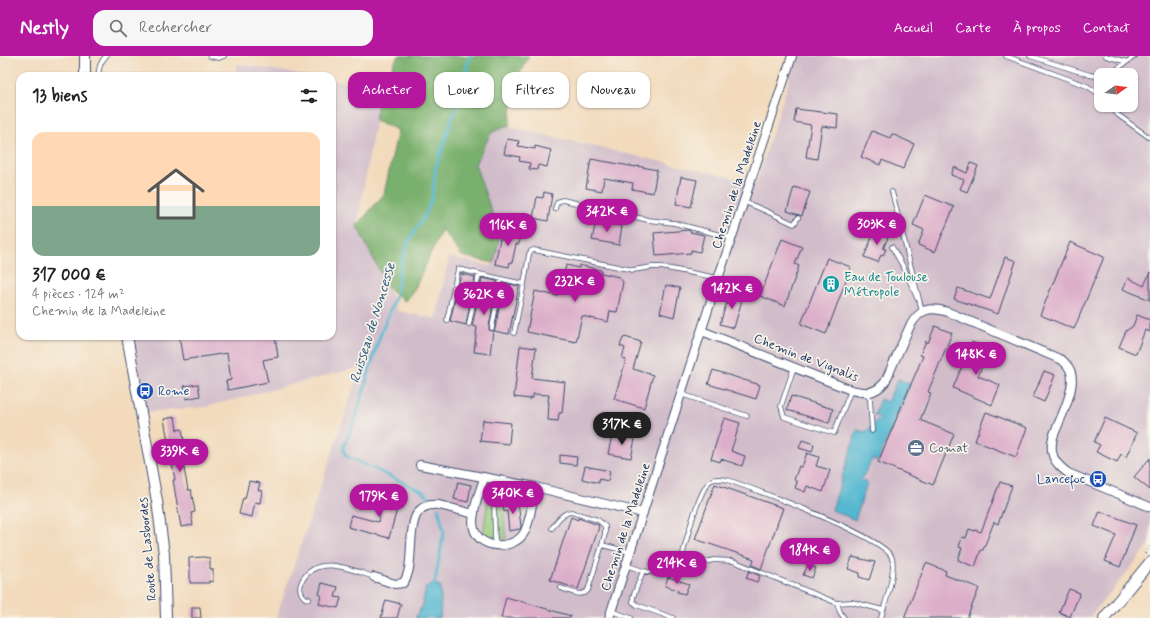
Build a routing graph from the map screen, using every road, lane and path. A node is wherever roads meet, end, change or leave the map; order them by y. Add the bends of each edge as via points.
1 (85, 56) edge
2 (106, 56) edge
3 (210, 56) edge
4 (224, 56) edge
5 (792, 56) edge
6 (1006, 56) edge
7 (1030, 56) edge
8 (1049, 56) edge
9 (1106, 56) edge
10 (1135, 56) edge
11 (1048, 62) junction
12 (1127, 62) junction
13 (1119, 68) edge
14 (85, 72) edge
15 (98, 72) edge
16 (1094, 76) edge
17 (1094, 90) edge
18 (1116, 112) edge
19 (1150, 138) edge
20 (892, 192) dead end
21 (744, 202) junction
22 (555, 209) dead end
23 (798, 218) dead end
24 (732, 238) junction
25 (892, 247) dead end
26 (479, 274) junction
27 (718, 278) junction
28 (502, 279) junction
29 (524, 284) junction
30 (922, 311) junction
31 (447, 320) dead end
32 (469, 324) dead end
33 (492, 328) dead end
34 (702, 331) junction
35 (514, 333) dead end
36 (128, 340) edge
37 (794, 367) junction
38 (851, 390) junction
39 (864, 393) junction
40 (681, 394) junction
41 (747, 416) dead end
42 (872, 431) dead end
43 (420, 465) dead end
44 (484, 478) junction
45 (535, 488) junction
46 (494, 496) dead end
47 (1150, 507) edge
48 (643, 513) junction
49 (474, 514) junction
50 (552, 528) dead end
51 (495, 545) junction
52 (602, 545) junction
53 (630, 552) junction
54 (1150, 562) edge
55 (626, 565) junction
56 (680, 567) junction
57 (643, 571) junction
58 (374, 577) joint
59 (561, 588) dead end
60 (309, 599) dead end
61 (837, 603) junction
62 (883, 610) junction
63 (610, 614) edge
64 (166, 618) edge
65 (631, 618) edge
66 (673, 618) edge
67 (844, 618) edge
68 (881, 618) edge
69 (1104, 618) edge

1 - 14 street
2 - 15 lane via 99,66
3 - 4 lane
5 - 21 street, Chemin de la Madeleine
6 - 17 lane
7 - 11 lane
8 - 11 lane
9 - 12 lane
10 - 12 lane
11 - 16 lane
12 - 13 lane
18 - 19 lane
20 - 30 lane
21 - 23 lane via 794,224
21 - 24 street, Chemin de la Madeleine
22 - 24 lane via 556,203 563,200
24 - 27 street, Chemin de la Madeleine
25 - 30 lane
26 - 28 lane
26 - 31 lane via 458,269
26 - 32 lane
27 - 29 lane via 661,267 633,270 534,250 529,254
27 - 34 street, Chemin de la Madeleine
28 - 29 lane
28 - 33 lane
29 - 35 lane
30 - 39 street, Chemin de Vignalis via 910,326 885,382 873,392
30 - 47 street via 937,309 948,312 1062,360 1068,365 1071,372 1071,390 1051,445 1055,461 1068,473
34 - 37 street, Chemin de Vignalis
34 - 40 street, Chemin de la Madeleine
36 - 64 street, Route de Lasbordes via 158,502 164,554
37 - 38 street, Chemin de Vignalis
37 - 38 lane via 781,406 784,417 834,433
38 - 39 street, Chemin de Vignalis
39 - 42 lane via 870,399
40 - 41 lane
40 - 48 street, Chemin de la Madeleine
43 - 44 street
44 - 45 street
44 - 49 street
45 - 48 street
45 - 51 street via 527,526 521,537 508,544
46 - 51 lane
48 - 53 street, Chemin de la Madeleine
49 - 51 street via 474,530 479,539
49 - 58 street via 434,504 424,507 414,522 405,581 395,584
50 - 52 lane via 567,512 598,520 605,526
52 - 53 lane
52 - 59 lane via 586,593
53 - 55 street, Chemin de la Madeleine
54 - 69 street
55 - 57 lane
55 - 63 street, Chemin de la Madeleine
56 - 57 lane via 665,574
56 - 61 lane via 714,560 733,561
56 - 62 lane via 702,491 712,480 720,478 800,507 884,548 891,557 892,568
57 - 66 lane via 633,602
58 - 60 lane via 339,566 320,566 309,572 301,583 301,592
61 - 62 lane via 852,602
61 - 67 lane
62 - 68 lane
63 - 65 lane

